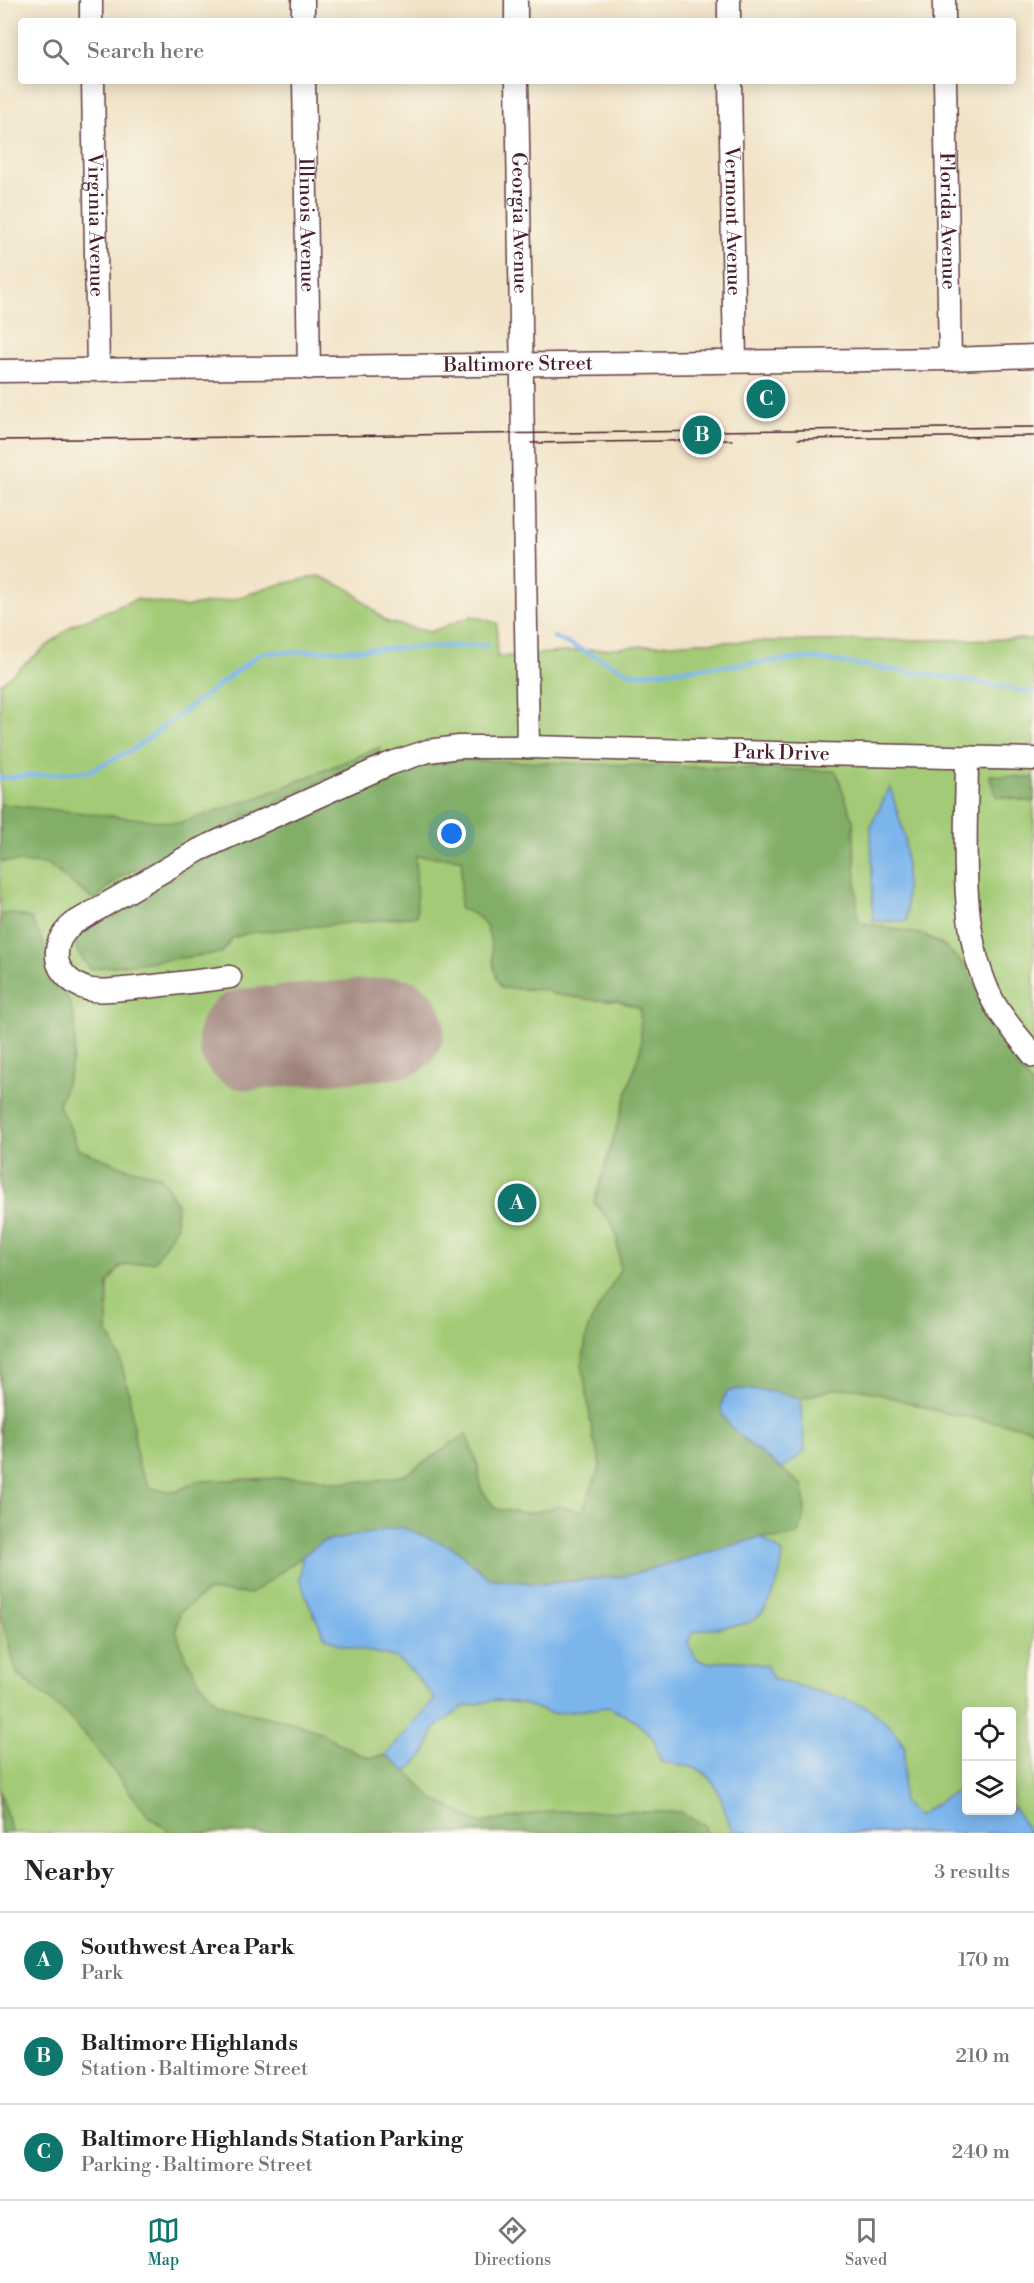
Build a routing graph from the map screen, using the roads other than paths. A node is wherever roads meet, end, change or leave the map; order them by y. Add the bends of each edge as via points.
1 (91, 0) edge
2 (303, 0) edge
3 (516, 0) edge
4 (729, 0) edge
5 (944, 0) edge
6 (92, 18) edge
7 (303, 18) edge
8 (516, 18) edge
9 (729, 18) edge
10 (944, 18) edge
11 (93, 84) edge
12 (304, 84) edge
13 (517, 84) edge
14 (730, 84) edge
15 (945, 84) edge
16 (1034, 356) edge
17 (950, 359) junction
18 (735, 361) junction
19 (522, 365) junction
20 (309, 368) junction
21 (98, 370) junction
22 (0, 371) edge
23 (528, 747) junction
24 (967, 757) junction
25 (1034, 759) edge
26 (230, 977) dead end
27 (1034, 1056) edge

1 - 6 street
2 - 7 street
3 - 8 street
4 - 9 street
5 - 10 street
11 - 21 street, Virginia Avenue
12 - 20 street, Illinois Avenue
13 - 19 street, Georgia Avenue
14 - 18 street, Vermont Avenue
15 - 17 street, Florida Avenue
16 - 17 street, Baltimore Street
17 - 18 street, Baltimore Street
18 - 19 street, Baltimore Street
19 - 20 street, Baltimore Street
19 - 23 street
20 - 21 street, Baltimore Street
21 - 22 street, Baltimore Street
23 - 24 street, Park Drive
23 - 26 street, Park Drive via 459,747 428,751 389,764 199,850 74,923 57,943 60,968 70,980 91,990
24 - 25 street, Park Drive
24 - 27 street via 966,891 980,970 994,1002

